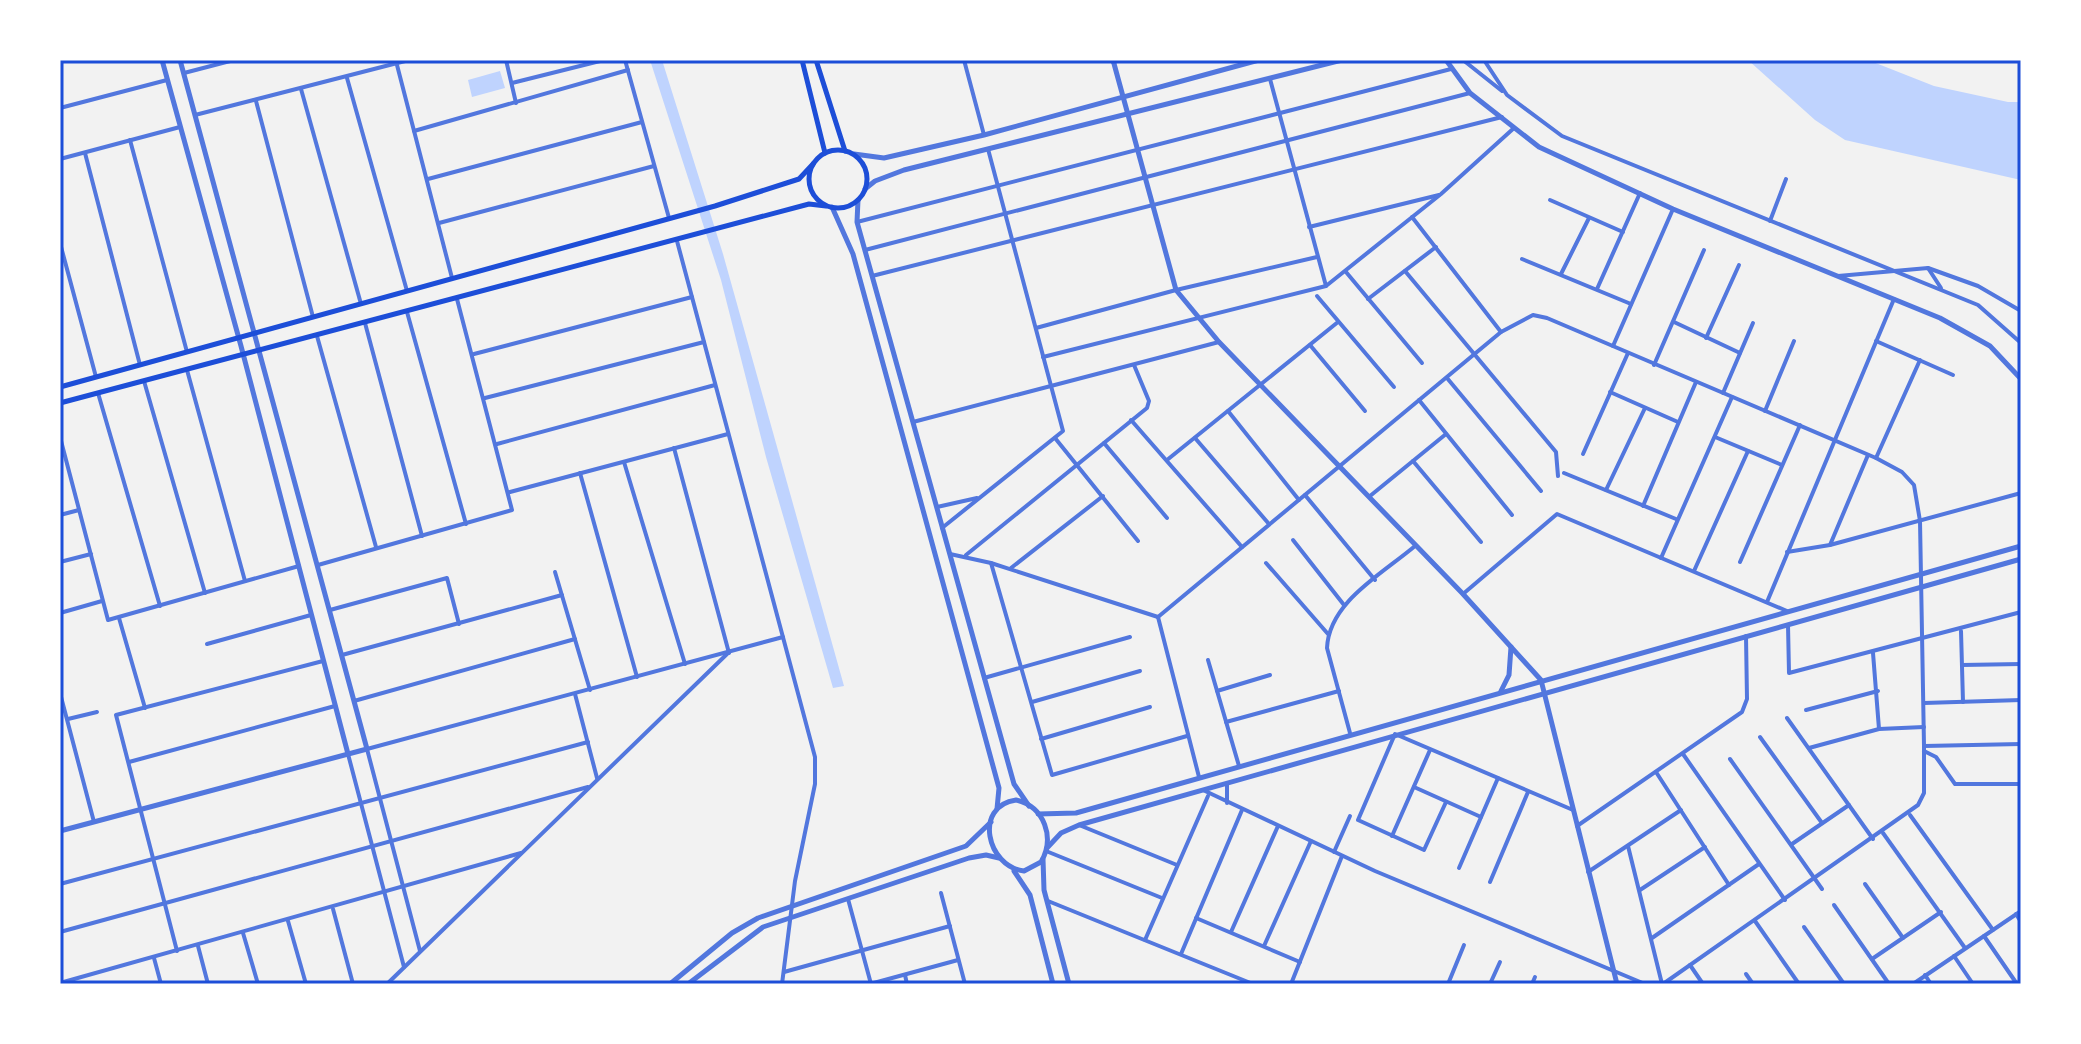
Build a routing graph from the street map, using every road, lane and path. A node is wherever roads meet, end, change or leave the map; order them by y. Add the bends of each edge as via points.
1 (162, 60) edge
2 (180, 60) edge
3 (234, 60) edge
4 (409, 60) edge
5 (506, 60) edge
6 (604, 60) edge
7 (625, 60) edge
8 (802, 60) edge
9 (816, 60) edge
10 (964, 60) edge
11 (1121, 60) edge
12 (1259, 60) edge
13 (1342, 60) edge
14 (1446, 60) edge
15 (1463, 60) edge
16 (1484, 60) edge
17 (1113, 61) edge
18 (397, 65) junction
19 (1451, 69) junction
20 (628, 70) junction
21 (184, 73) junction
22 (347, 78) junction
23 (1270, 79) junction
24 (167, 80) junction
25 (512, 83) junction
26 (301, 89) junction
27 (1470, 93) junction
28 (1507, 95) junction
29 (1123, 97) junction
30 (256, 101) junction
31 (516, 103) junction
32 (60, 108) edge
33 (1279, 113) junction
34 (195, 115) junction
35 (1127, 115) junction
36 (1503, 116) junction
37 (642, 122) junction
38 (1516, 126) junction
39 (180, 127) junction
40 (414, 131) junction
41 (984, 135) junction
42 (130, 140) junction
43 (1286, 141) junction
44 (988, 149) junction
45 (1137, 150) junction
46 (845, 151) junction
47 (85, 153) junction
48 (825, 153) junction
49 (854, 154) junction
50 (60, 159) edge
51 (813, 164) junction
52 (654, 166) junction
53 (1294, 169) junction
54 (1144, 178) junction
55 (428, 179) junction
56 (1786, 179) dead end
57 (998, 186) junction
58 (865, 189) junction
59 (1640, 193) junction
60 (1441, 194) junction
61 (858, 200) junction
62 (1550, 200) dead end
63 (829, 206) junction
64 (1151, 206) junction
65 (1673, 209) junction
66 (1005, 214) junction
67 (1412, 217) junction
68 (669, 218) junction
69 (1589, 218) junction
70 (1770, 221) junction
71 (857, 222) junction
72 (439, 223) junction
73 (1309, 227) junction
74 (1623, 232) junction
75 (677, 241) junction
76 (1012, 241) junction
77 (60, 243) edge
78 (1436, 247) junction
79 (865, 250) junction
80 (1704, 250) dead end
81 (1317, 257) junction
82 (1522, 259) dead end
83 (1739, 265) dead end
84 (1895, 268) junction
85 (1928, 268) junction
86 (1405, 271) junction
87 (1346, 272) junction
88 (1561, 274) junction
89 (872, 276) junction
90 (1838, 276) junction
91 (452, 278) junction
92 (1326, 286) junction
93 (1597, 289) junction
94 (1176, 290) junction
95 (1943, 290) junction
96 (407, 291) junction
97 (1317, 296) dead end
98 (692, 297) junction
99 (457, 299) junction
100 (1368, 299) junction
101 (1894, 299) junction
102 (361, 304) junction
103 (1632, 304) junction
104 (2021, 311) edge
105 (407, 312) junction
106 (313, 317) junction
107 (1196, 318) junction
108 (1338, 322) junction
109 (1674, 322) junction
110 (365, 323) junction
111 (1753, 323) dead end
112 (1036, 328) junction
113 (1501, 332) junction
114 (254, 333) junction
115 (317, 336) junction
116 (239, 338) junction
117 (1706, 338) junction
118 (1794, 341) dead end
119 (1876, 341) junction
120 (704, 342) junction
121 (1219, 342) junction
122 (2021, 343) edge
123 (1310, 345) junction
124 (1613, 346) junction
125 (260, 351) junction
126 (187, 352) junction
127 (1628, 353) junction
128 (1740, 353) junction
129 (473, 354) junction
130 (244, 355) junction
131 (1473, 356) junction
132 (1043, 357) junction
133 (1920, 360) junction
134 (1422, 363) dead end
135 (140, 365) junction
136 (1134, 365) junction
137 (1654, 365) junction
138 (187, 370) junction
139 (1953, 375) dead end
140 (96, 377) junction
141 (1447, 378) junction
142 (2021, 379) edge
143 (144, 381) junction
144 (1696, 382) junction
145 (1263, 384) junction
146 (715, 385) junction
147 (1051, 386) junction
148 (60, 387) edge
149 (1394, 387) dead end
150 (1610, 392) junction
151 (98, 393) junction
152 (1723, 393) junction
153 (1732, 397) junction
154 (485, 398) junction
155 (1419, 400) junction
156 (60, 403) edge
157 (1645, 408) junction
158 (1228, 411) junction
159 (1365, 411) dead end
160 (1765, 411) junction
161 (1131, 420) junction
162 (913, 422) junction
163 (1679, 422) junction
164 (1800, 425) junction
165 (728, 434) junction
166 (1446, 434) junction
167 (60, 437) edge
168 (1715, 437) junction
169 (1055, 438) junction
170 (1195, 438) junction
171 (1834, 439) junction
172 (1104, 443) junction
173 (497, 444) junction
174 (674, 448) junction
175 (1748, 451) junction
176 (1583, 454) dead end
177 (1868, 454) junction
178 (1876, 458) junction
179 (1167, 460) junction
180 (1413, 461) junction
181 (624, 462) junction
182 (1078, 464) junction
183 (67, 465) junction
184 (1782, 465) junction
185 (60, 467) edge
186 (1340, 467) junction
187 (580, 473) junction
188 (1564, 473) dead end
189 (1558, 476) dead end
190 (1606, 490) junction
191 (1541, 491) dead end
192 (509, 493) junction
193 (2021, 493) edge
194 (1305, 495) junction
195 (1103, 496) junction
196 (980, 497) junction
197 (1368, 498) junction
198 (1299, 500) junction
199 (1643, 506) junction
200 (937, 507) junction
201 (79, 510) junction
202 (60, 515) edge
203 (1512, 515) dead end
204 (1167, 518) dead end
205 (1677, 520) junction
206 (1920, 521) junction
207 (466, 524) junction
208 (1269, 525) junction
209 (942, 528) junction
210 (422, 536) junction
211 (1293, 540) dead end
212 (1138, 541) dead end
213 (1481, 542) dead end
214 (1830, 545) junction
215 (1415, 546) junction
216 (2021, 546) edge
217 (376, 547) junction
218 (1242, 547) junction
219 (1787, 552) junction
220 (91, 554) junction
221 (950, 554) junction
222 (966, 555) junction
223 (1661, 558) junction
224 (2021, 559) edge
225 (60, 562) edge
226 (1740, 562) dead end
227 (991, 563) junction
228 (1266, 563) dead end
229 (318, 565) junction
230 (299, 566) junction
231 (1010, 569) junction
232 (1694, 571) junction
233 (555, 572) dead end
234 (1921, 573) junction
235 (1375, 580) junction
236 (245, 581) junction
237 (1920, 587) junction
238 (205, 593) junction
239 (1463, 594) junction
240 (562, 595) junction
241 (102, 601) junction
242 (1767, 602) junction
243 (1344, 605) junction
244 (160, 606) junction
245 (330, 610) junction
246 (1787, 611) junction
247 (2021, 612) edge
248 (60, 613) edge
249 (311, 615) junction
250 (119, 617) junction
251 (1158, 617) junction
252 (459, 624) junction
253 (1788, 625) junction
254 (1961, 631) junction
255 (1328, 634) junction
256 (1746, 636) junction
257 (783, 637) junction
258 (1130, 637) dead end
259 (575, 639) junction
260 (1922, 640) junction
261 (207, 644) dead end
262 (1511, 646) junction
263 (729, 653) junction
264 (1873, 653) junction
265 (342, 655) junction
266 (1208, 660) dead end
267 (323, 661) junction
268 (685, 664) junction
269 (2021, 664) edge
270 (1962, 665) junction
271 (1022, 667) junction
272 (1140, 671) dead end
273 (1270, 675) dead end
274 (637, 677) junction
275 (984, 678) junction
276 (1541, 680) junction
277 (590, 690) junction
278 (1217, 691) junction
279 (1339, 691) junction
280 (1878, 691) junction
281 (1500, 692) junction
282 (1544, 692) junction
283 (60, 693) edge
284 (575, 694) junction
285 (2021, 700) edge
286 (354, 701) junction
287 (1032, 702) junction
288 (1963, 702) junction
289 (1924, 703) junction
290 (335, 706) junction
291 (1150, 707) dead end
292 (145, 708) junction
293 (1806, 710) dead end
294 (97, 712) dead end
295 (1787, 718) dead end
296 (68, 719) junction
297 (1226, 722) junction
298 (1924, 727) junction
299 (1879, 729) junction
300 (1350, 733) junction
301 (1395, 734) junction
302 (1187, 736) junction
303 (1760, 737) dead end
304 (1041, 739) junction
305 (588, 742) junction
306 (2021, 744) edge
307 (1809, 748) junction
308 (1924, 748) junction
309 (367, 749) junction
310 (1430, 749) junction
311 (348, 754) junction
312 (1682, 754) junction
313 (1730, 759) dead end
314 (129, 762) junction
315 (1239, 766) junction
316 (1656, 772) junction
317 (1199, 777) junction
318 (597, 778) junction
319 (1498, 778) junction
320 (1227, 784) junction
321 (2021, 784) edge
322 (588, 787) junction
323 (1414, 787) junction
324 (1203, 790) junction
325 (1528, 792) junction
326 (1208, 795) junction
327 (379, 797) junction
328 (1446, 802) junction
329 (360, 803) junction
330 (1227, 803) junction
331 (1849, 805) junction
332 (1029, 806) junction
333 (997, 809) junction
334 (140, 810) junction
335 (1242, 810) junction
336 (1573, 810) junction
337 (1681, 810) junction
338 (1038, 814) junction
339 (1910, 814) junction
340 (1350, 816) dead end
341 (1481, 817) junction
342 (94, 822) junction
343 (991, 822) junction
344 (1822, 823) junction
345 (1079, 825) junction
346 (1278, 826) junction
347 (1577, 826) junction
348 (60, 831) edge
349 (1883, 832) junction
350 (1392, 836) junction
351 (1873, 839) junction
352 (1311, 841) junction
353 (391, 842) junction
354 (1791, 845) junction
355 (1628, 846) junction
356 (1705, 847) junction
357 (372, 848) junction
358 (1047, 850) junction
359 (1334, 852) junction
360 (521, 853) junction
361 (1342, 856) junction
362 (999, 858) junction
363 (1043, 858) junction
364 (153, 859) junction
365 (1759, 864) junction
366 (1177, 865) junction
367 (1010, 867) junction
368 (1459, 868) dead end
369 (1588, 872) junction
370 (1815, 879) junction
371 (1490, 882) dead end
372 (60, 884) edge
373 (1865, 884) dead end
374 (1729, 885) junction
375 (403, 888) junction
376 (1822, 889) dead end
377 (1640, 891) junction
378 (941, 893) dead end
379 (384, 894) junction
380 (1162, 898) junction
381 (848, 899) junction
382 (1047, 900) junction
383 (1785, 900) junction
384 (164, 905) junction
385 (792, 905) junction
386 (1834, 905) dead end
387 (333, 909) junction
388 (1941, 912) junction
389 (2018, 912) edge
390 (790, 918) junction
391 (1196, 918) junction
392 (288, 921) junction
393 (1755, 921) junction
394 (2021, 922) edge
395 (950, 926) junction
396 (1804, 927) dead end
397 (1993, 930) junction
398 (60, 932) edge
399 (1231, 932) junction
400 (243, 933) junction
401 (1984, 936) junction
402 (1652, 938) junction
403 (1903, 938) junction
404 (1145, 940) junction
405 (1464, 945) dead end
406 (198, 946) junction
407 (1264, 946) junction
408 (1965, 948) junction
409 (177, 951) junction
410 (420, 951) junction
411 (862, 951) junction
412 (1181, 954) junction
413 (1954, 956) junction
414 (154, 958) junction
415 (1872, 959) junction
416 (958, 960) junction
417 (1300, 962) junction
418 (1500, 962) dead end
419 (1690, 965) junction
420 (404, 967) junction
421 (1613, 969) junction
422 (784, 972) junction
423 (1746, 974) dead end
424 (905, 975) junction
425 (1925, 975) junction
426 (1237, 977) junction
427 (1535, 977) dead end
428 (1843, 982) edge
429 (60, 983) edge
430 (161, 984) edge
431 (208, 984) edge
432 (258, 984) edge
433 (306, 984) edge
434 (353, 984) edge
435 (387, 984) edge
436 (670, 984) edge
437 (688, 984) edge
438 (782, 984) edge
439 (871, 984) edge
440 (907, 984) edge
441 (965, 984) edge
442 (1053, 984) edge
443 (1069, 984) edge
444 (1233, 984) edge
445 (1253, 984) edge
446 (1291, 984) edge
447 (1448, 984) edge
448 (1490, 984) edge
449 (1532, 984) edge
450 (1617, 984) edge
451 (1645, 984) edge
452 (1662, 984) edge
453 (1703, 984) edge
454 (1753, 984) edge
455 (1799, 984) edge
456 (1835, 984) edge
457 (1889, 984) edge
458 (1913, 984) edge
459 (1931, 984) edge
460 (1973, 984) edge
461 (2017, 984) edge

1 - 24 street
2 - 21 street
3 - 21 street
4 - 18 street
5 - 25 street
6 - 25 street
7 - 20 street
8 - 48 main road
9 - 46 main road
10 - 41 street
11 - 17 street
12 - 29 street
13 - 23 street
14 - 19 street
15 - 28 street
16 - 28 street
17 - 29 street
18 - 22 street
18 - 40 street
19 - 27 street
19 - 33 street
20 - 31 street
20 - 37 street
21 - 34 street
22 - 26 street
22 - 96 street
23 - 33 street
23 - 35 street
24 - 32 street
24 - 39 street
25 - 31 street
26 - 30 street
26 - 102 street
27 - 36 street
27 - 43 street
28 - 70 street via 1562,136
29 - 35 street
29 - 41 street
30 - 34 street
30 - 106 street
31 - 40 street
33 - 43 street
33 - 45 street
34 - 114 street
35 - 44 street
35 - 45 street
36 - 38 street
36 - 53 street
37 - 52 street
37 - 55 street
38 - 59 street via 1539,147
38 - 60 street
39 - 42 street
39 - 116 street
40 - 55 street
41 - 49 street via 884,158
42 - 47 street
42 - 126 street
43 - 53 street
43 - 54 street
44 - 57 street
44 - 58 street via 893,173
45 - 54 street
45 - 57 street
46 - 48 main road
46 - 49 main road
47 - 50 street
47 - 135 street
48 - 51 main road
49 - 58 main road via 865,167
51 - 63 main road via 809,186
51 - 68 main road via 799,179
52 - 68 street
52 - 72 street
53 - 64 street
53 - 73 street
54 - 64 street
54 - 66 street
55 - 72 street
56 - 70 street
57 - 66 street
57 - 71 street
58 - 61 main road
59 - 65 street
59 - 74 street
60 - 67 street
60 - 73 street
61 - 63 main road via 846,207
61 - 71 street
62 - 69 street
63 - 75 main road via 809,204
63 - 333 street via 850,244 999,788
64 - 76 street
64 - 94 street
65 - 90 street
65 - 103 street
66 - 76 street
66 - 79 street
67 - 78 street
67 - 87 street
68 - 91 main road
69 - 74 street
69 - 88 street
70 - 84 street
71 - 79 street
72 - 91 street
73 - 81 street
74 - 93 street
75 - 98 street
75 - 99 main road
76 - 89 street
76 - 112 street
77 - 140 street
78 - 86 street
78 - 113 street
79 - 89 street
80 - 109 street
81 - 92 street
81 - 94 street
82 - 88 street
83 - 117 street
84 - 85 street
84 - 90 street
84 - 95 street
85 - 95 street
85 - 104 street via 1978,286
86 - 100 street
86 - 131 street
87 - 92 street
87 - 100 street
88 - 93 street
89 - 162 street
90 - 101 street
91 - 96 main road
92 - 107 street
93 - 103 street
94 - 107 street
94 - 112 street
95 - 122 street via 1978,305
96 - 102 main road
97 - 108 street
98 - 120 street
98 - 129 street
99 - 105 main road
99 - 129 street
100 - 134 street
101 - 119 street
101 - 142 street via 1971,334
102 - 106 main road
103 - 124 street
105 - 110 main road
105 - 207 street
106 - 114 main road
107 - 121 street
107 - 132 street
108 - 123 street
108 - 149 street
109 - 117 street
109 - 137 street
110 - 115 main road
110 - 210 street
111 - 128 street
112 - 132 street
113 - 124 street via 1533,315
113 - 131 street
114 - 116 main road
114 - 125 street
115 - 125 main road
115 - 217 street
116 - 126 main road
116 - 130 street
117 - 128 street
118 - 160 street
119 - 133 street
119 - 171 street
120 - 146 street
120 - 154 street
121 - 136 street
121 - 145 street
123 - 145 street
123 - 159 street
124 - 127 street
125 - 130 main road
125 - 229 street
126 - 135 main road
127 - 137 street
127 - 150 street
128 - 152 street
129 - 154 street
130 - 138 main road
130 - 230 street
131 - 141 street
131 - 189 street via 1556,452
132 - 147 street
133 - 139 street
133 - 178 street
135 - 140 main road
136 - 147 street
136 - 161 street via 1149,401
137 - 144 street
138 - 143 main road
138 - 236 street
140 - 148 main road
141 - 155 street
141 - 191 street
143 - 151 main road
143 - 238 street
144 - 152 street
144 - 163 street
145 - 158 street
145 - 186 street
146 - 165 street
146 - 173 street
147 - 162 street
147 - 169 street via 1063,431
150 - 157 street
150 - 176 street
151 - 156 main road
151 - 244 street
152 - 153 street
153 - 160 street
153 - 168 street
154 - 173 street
155 - 166 street
155 - 186 street
157 - 163 street
157 - 190 street
158 - 170 street
158 - 198 street
160 - 164 street
161 - 172 street
161 - 179 street
162 - 200 street
163 - 199 street
164 - 171 street
164 - 184 street
165 - 174 street
165 - 257 street
166 - 180 street
166 - 203 street
167 - 183 street
168 - 175 street
168 - 205 street
169 - 182 street
169 - 196 street
170 - 179 street
170 - 208 street
171 - 177 street
171 - 219 street
172 - 182 street
172 - 204 street
173 - 192 street
174 - 181 street
174 - 263 street
175 - 184 street
175 - 232 street
177 - 178 street
177 - 214 street
178 - 206 street via 1914,485
179 - 218 street
180 - 197 street
180 - 213 street
181 - 187 street
181 - 268 street
182 - 195 street
182 - 222 street
183 - 185 street
183 - 201 street
184 - 226 street
186 - 194 street
186 - 197 street
187 - 192 street
187 - 274 street
188 - 190 street
190 - 199 street
192 - 207 street via 512,507 506,513
193 - 206 street
194 - 198 street
194 - 235 street
195 - 212 street
195 - 231 street
196 - 200 street
196 - 209 street
197 - 215 street
198 - 208 street
199 - 205 street
200 - 209 street
201 - 202 street
201 - 220 street
205 - 223 street
206 - 214 street
206 - 234 street
207 - 210 street
208 - 218 street
209 - 221 street
210 - 217 street
211 - 243 street
214 - 219 street
215 - 235 street
215 - 239 street
216 - 234 street
217 - 229 street
218 - 251 street
219 - 242 street
220 - 225 street
220 - 241 street
221 - 222 street
221 - 275 street
222 - 227 street
223 - 232 street
223 - 239 street via 1557,514
224 - 237 street
227 - 231 street
227 - 271 street
228 - 255 street
229 - 245 street
230 - 236 street
230 - 249 street
231 - 251 street
232 - 242 street
233 - 240 street
234 - 237 street
234 - 246 street
235 - 243 street
236 - 238 street
237 - 253 street
237 - 260 street
238 - 244 street
239 - 262 street
240 - 252 street
240 - 259 street
241 - 248 street
241 - 250 street via 106,618
242 - 246 street
243 - 255 street
244 - 250 street
245 - 252 street via 447,578
245 - 265 street
246 - 276 street
247 - 254 street
249 - 261 street
249 - 267 street
250 - 292 street
251 - 302 street
252 - 265 street
253 - 256 street
253 - 264 street via 1789,673
254 - 260 street
254 - 270 street
255 - 279 street
256 - 282 street
256 - 312 street via 1742,712
257 - 263 street
257 - 385 street via 815,767
258 - 271 street
259 - 277 street
259 - 286 street
260 - 264 street
260 - 289 street
262 - 276 street
262 - 281 street via 1511,666
263 - 268 street
263 - 318 street
264 - 280 street
265 - 286 street
266 - 278 street
267 - 290 street
267 - 292 street
268 - 274 street
269 - 270 street
270 - 288 street
271 - 275 street
271 - 287 street
272 - 287 street
273 - 278 street
274 - 277 street
275 - 332 street via 1014,784
276 - 281 street
276 - 282 street
277 - 284 street
278 - 297 street
279 - 297 street
279 - 300 street
280 - 293 street
280 - 299 street
281 - 300 street
282 - 301 street
282 - 336 street
283 - 296 street
284 - 305 street
284 - 309 street
285 - 288 street
286 - 309 street
287 - 304 street
288 - 289 street
289 - 298 street
290 - 311 street
290 - 314 street
291 - 304 street
292 - 314 street via 116,715
294 - 296 street
295 - 307 street
296 - 342 street
297 - 315 street
298 - 299 street
298 - 308 street
299 - 307 street
300 - 315 street
301 - 310 street
301 - 320 street
301 - 350 street via 1358,820
302 - 304 street via 1052,775
302 - 317 street
303 - 344 street
305 - 318 street
305 - 327 street
306 - 308 street
307 - 331 street
308 - 321 street via 1955,784
308 - 339 street via 1924,793
309 - 311 street
309 - 327 street
310 - 319 street
310 - 323 street
311 - 329 street
311 - 334 street
312 - 316 street
312 - 365 street
313 - 354 street
314 - 334 street
315 - 317 street
316 - 337 street
316 - 347 street
317 - 338 street via 1076,813
318 - 322 street
319 - 325 street
319 - 341 street
320 - 324 street
320 - 330 street
322 - 353 street
322 - 360 street
323 - 328 street
323 - 350 street
324 - 326 street
324 - 345 street
325 - 336 street
325 - 371 street
326 - 330 street
326 - 366 street
327 - 329 street
327 - 353 street
328 - 341 street
328 - 350 street via 1424,850
329 - 357 street
329 - 364 street
330 - 335 street
331 - 344 street
331 - 351 street
332 - 333 street via 1016,800
332 - 338 street
333 - 343 street
334 - 342 street
334 - 364 street
335 - 346 street
335 - 391 street
336 - 347 street
337 - 355 street
337 - 356 street
338 - 358 street via 1047,830
339 - 349 street
339 - 397 street
340 - 359 street
341 - 368 street
342 - 348 street
343 - 362 street via 990,839
343 - 385 street via 966,846
344 - 354 street
345 - 358 street via 1061,833
345 - 366 street
346 - 352 street
346 - 399 street
347 - 369 street
349 - 351 street
349 - 388 street
351 - 370 street
352 - 359 street
352 - 407 street
353 - 357 street
353 - 375 street
354 - 370 street
355 - 369 street
355 - 377 street
356 - 374 street
356 - 377 street
357 - 379 street
357 - 384 street
358 - 363 street
358 - 380 street
359 - 361 street
360 - 375 street
360 - 410 street
361 - 417 street
361 - 421 street
362 - 367 street
362 - 381 street via 979,855
363 - 367 street via 1030,870
363 - 382 street
364 - 372 street
364 - 384 street
365 - 374 street
365 - 383 street
366 - 380 street
367 - 442 street via 1030,895
369 - 421 street
370 - 376 street
370 - 383 street
373 - 403 street
374 - 402 street
375 - 379 street
375 - 410 street
377 - 402 street
378 - 395 street
379 - 387 street
379 - 420 street
380 - 404 street
381 - 390 street
381 - 411 street
382 - 404 street
382 - 443 street
383 - 393 street
384 - 398 street
384 - 409 street
385 - 390 street
385 - 436 street via 741,927
386 - 415 street
387 - 392 street
387 - 434 street
388 - 403 street
388 - 408 street
389 - 394 street
389 - 397 street
390 - 422 street
390 - 437 street via 747,936
391 - 399 street
391 - 412 street
392 - 400 street
392 - 433 street
393 - 419 street
393 - 455 street
395 - 411 street
395 - 416 street
396 - 428 street
397 - 401 street
399 - 407 street
400 - 406 street
400 - 432 street
401 - 408 street
401 - 461 street
402 - 452 street
403 - 415 street
404 - 412 street
405 - 447 street
406 - 409 street
406 - 431 street
407 - 417 street
408 - 413 street
409 - 414 street
410 - 420 street
411 - 422 street
411 - 439 street
412 - 426 street
413 - 425 street
413 - 460 street
414 - 429 street
414 - 430 street
415 - 457 street
416 - 424 street
416 - 441 street
417 - 446 street
418 - 448 street
419 - 452 street
419 - 453 street
420 - 435 street
421 - 450 street
421 - 451 street
422 - 438 street
423 - 454 street
424 - 439 street
424 - 440 street
425 - 458 street
425 - 459 street
426 - 444 street
426 - 445 street
427 - 449 street
428 - 456 street

